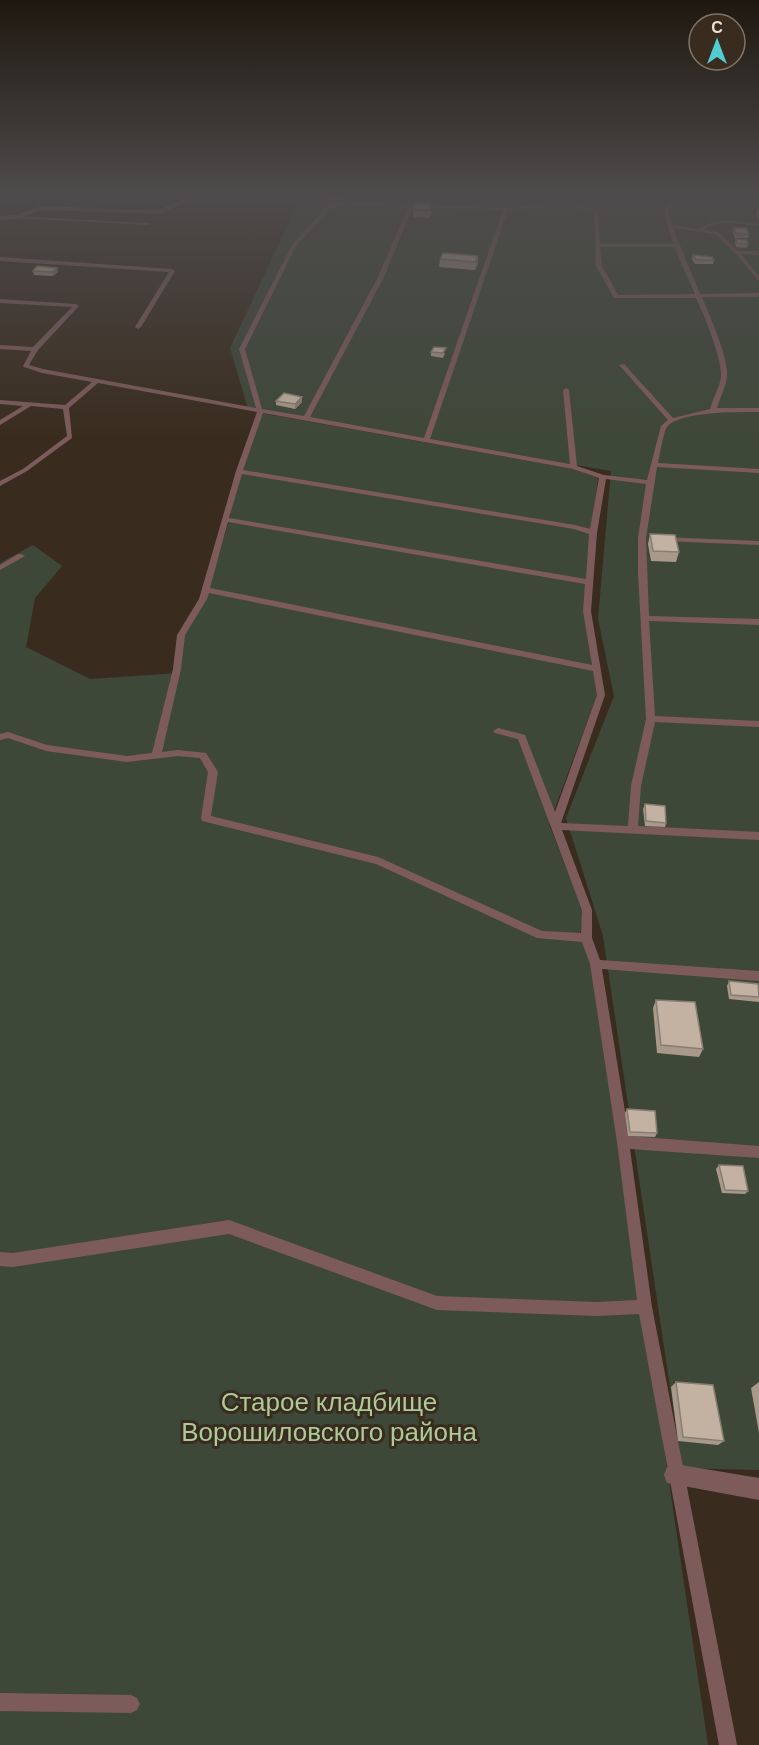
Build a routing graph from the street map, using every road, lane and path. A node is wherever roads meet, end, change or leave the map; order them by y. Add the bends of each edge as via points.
1 (169, 276) edge
2 (278, 276) edge
3 (381, 276) edge
4 (483, 276) edge
5 (605, 276) edge
6 (689, 276) edge
7 (759, 295) edge
8 (698, 296) junction
9 (0, 301) edge
10 (138, 327) dead end
11 (0, 347) edge
12 (35, 349) junction
13 (622, 365) dead end
14 (96, 382) junction
15 (566, 390) dead end
16 (0, 402) edge
17 (30, 404) junction
18 (66, 407) junction
19 (713, 410) junction
20 (759, 410) edge
21 (260, 412) junction
22 (306, 419) junction
23 (672, 420) junction
24 (0, 423) edge
25 (426, 441) junction
26 (654, 465) junction
27 (574, 467) junction
28 (239, 471) junction
29 (759, 471) edge
30 (603, 477) junction
31 (650, 483) junction
32 (0, 484) edge
33 (227, 520) junction
34 (593, 533) junction
35 (642, 538) junction
36 (759, 543) edge
37 (21, 556) dead end
38 (0, 568) edge
39 (589, 582) junction
40 (206, 590) junction
41 (644, 618) junction
42 (759, 622) edge
43 (597, 669) junction
44 (651, 719) junction
45 (759, 724) edge
46 (498, 731) dead end
47 (0, 737) edge
48 (156, 755) junction
49 (555, 826) junction
50 (633, 830) junction
51 (759, 836) edge
52 (586, 938) junction
53 (596, 964) junction
54 (759, 976) edge
55 (623, 1142) junction
56 (759, 1152) edge
57 (0, 1259) edge
58 (645, 1306) junction
59 (675, 1476) junction
60 (759, 1489) edge
61 (0, 1702) edge
62 (131, 1704) dead end
63 (728, 1745) edge

1 - 10 lane
2 - 21 lane via 242,349
3 - 22 lane
4 - 25 lane
5 - 8 lane via 616,297
6 - 8 lane
7 - 8 lane
8 - 19 lane via 716,337 724,375
9 - 12 lane via 76,306
11 - 12 lane
12 - 14 lane via 26,366
13 - 23 lane
14 - 18 lane
14 - 21 lane
15 - 27 lane
16 - 17 lane
17 - 18 lane
17 - 24 lane
18 - 32 lane via 70,437
19 - 20 lane
19 - 23 lane
21 - 22 lane
21 - 28 lane
22 - 25 lane
23 - 26 lane via 664,426
25 - 27 lane
26 - 29 lane
26 - 31 lane
27 - 30 lane
28 - 33 lane
28 - 34 lane
30 - 31 lane
30 - 34 lane
31 - 35 lane
33 - 39 lane
33 - 40 lane
34 - 39 lane
35 - 36 lane
35 - 41 lane
37 - 38 lane
39 - 43 lane via 587,611
40 - 43 lane
40 - 48 lane via 181,635 177,669
41 - 42 lane
41 - 44 lane
43 - 49 lane via 601,695
44 - 45 lane
44 - 50 lane via 636,786
46 - 49 lane via 522,737
47 - 48 lane via 8,735 46,748 127,759
48 - 52 lane via 203,755 213,772 206,818 378,861 540,935
49 - 50 lane
49 - 52 lane via 587,910
50 - 51 lane
52 - 53 lane
53 - 54 lane
53 - 55 lane
55 - 56 lane
55 - 58 lane
57 - 58 lane via 229,1227 437,1303 597,1310
58 - 59 lane
59 - 60 street
59 - 63 lane
61 - 62 lane

